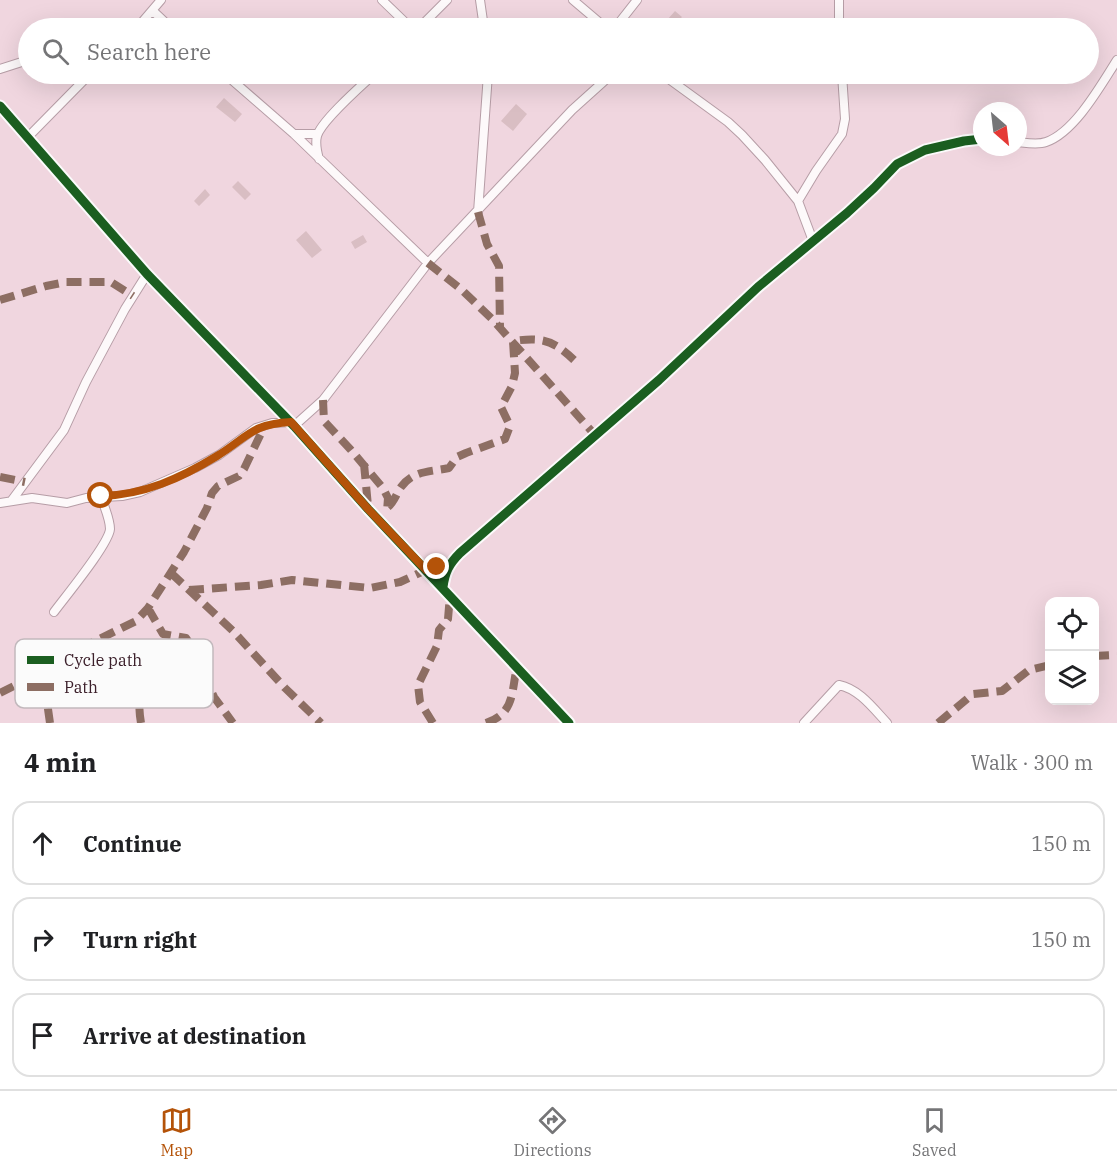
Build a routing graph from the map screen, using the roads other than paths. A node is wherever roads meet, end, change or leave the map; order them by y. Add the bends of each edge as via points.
1 (161, 0) edge
2 (382, 0) edge
3 (447, 0) edge
4 (480, 0) edge
5 (573, 0) edge
6 (637, 0) edge
7 (839, 0) edge
8 (153, 11) junction
9 (146, 18) edge
10 (160, 18) edge
11 (401, 18) edge
12 (429, 18) edge
13 (483, 18) edge
14 (594, 18) edge
15 (623, 18) edge
16 (839, 18) edge
17 (1117, 60) edge
18 (18, 63) edge
19 (0, 69) edge
20 (80, 84) edge
21 (236, 84) edge
22 (364, 84) edge
23 (487, 84) edge
24 (602, 84) edge
25 (675, 84) edge
26 (843, 84) edge
27 (0, 106) edge
28 (294, 134) junction
29 (317, 134) junction
30 (28, 136) junction
31 (973, 140) edge
32 (1027, 142) edge
33 (319, 159) junction
34 (798, 201) junction
35 (478, 212) junction
36 (813, 241) junction
37 (428, 263) junction
38 (147, 274) junction
39 (292, 424) junction
40 (101, 496) junction
41 (12, 500) junction
42 (0, 503) edge
43 (450, 563) junction
44 (426, 570) junction
45 (443, 587) junction
46 (54, 612) dead end
47 (569, 723) edge
48 (804, 723) edge
49 (887, 723) edge

1 - 8 street
2 - 11 street
3 - 12 street
4 - 13 street
5 - 14 street
6 - 15 street
7 - 16 street
8 - 9 street
8 - 10 street
17 - 32 street via 1090,100 1056,138 1044,143
18 - 19 street
20 - 30 street
21 - 28 street
22 - 29 street
23 - 35 street
24 - 35 street
25 - 34 street via 742,135
26 - 34 street via 842,134
27 - 30 street
28 - 29 street
28 - 33 street
29 - 33 street
30 - 38 street
31 - 36 street via 925,150 897,164 868,195
33 - 37 street
34 - 36 street
35 - 37 street
36 - 43 street
37 - 39 street via 322,400
38 - 39 street
38 - 41 street via 86,382 64,430
39 - 40 street via 272,423 256,428 219,455 160,484 130,495
39 - 44 street
40 - 41 street via 67,503 32,498
40 - 46 street via 109,534
41 - 42 street
43 - 44 street
43 - 45 street
44 - 45 street
45 - 47 street
48 - 49 street via 839,685 854,690

